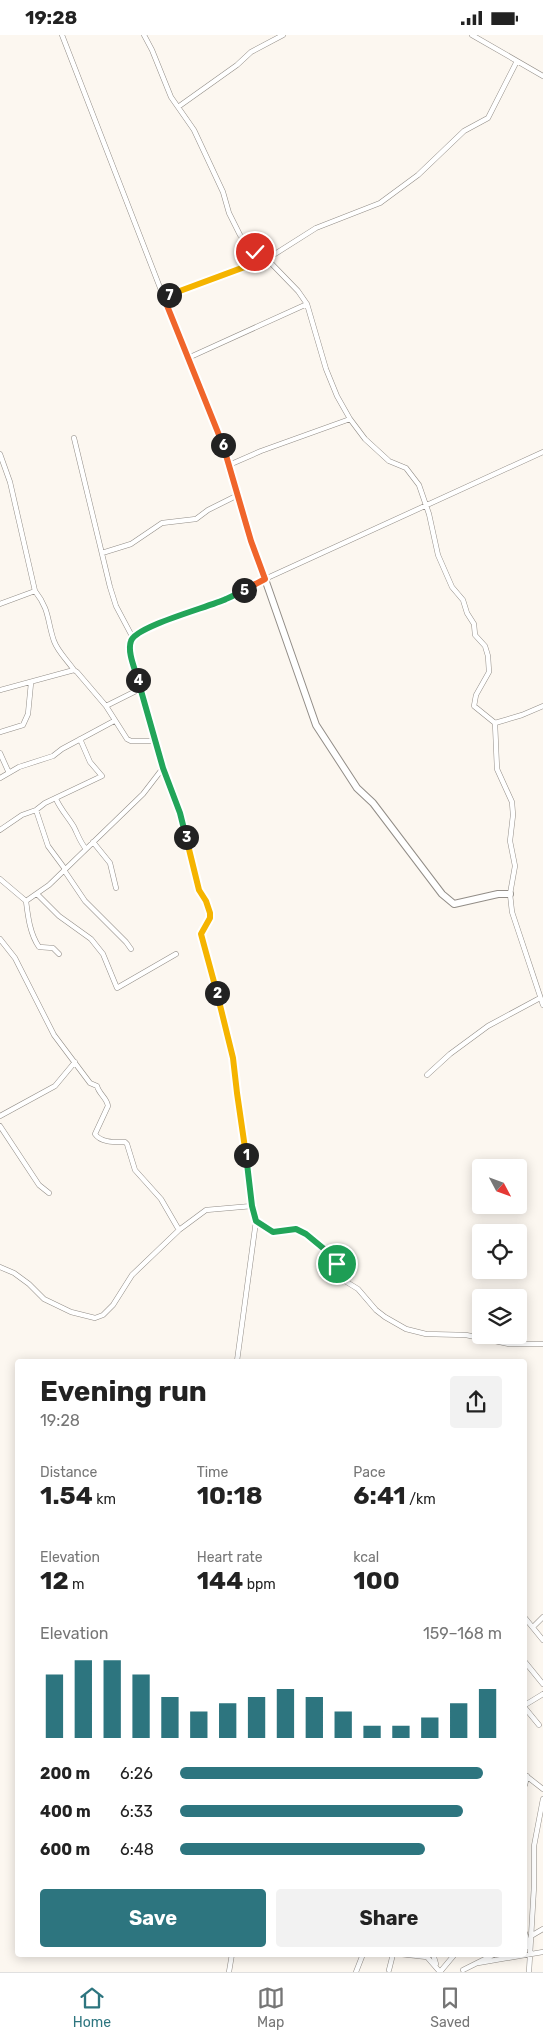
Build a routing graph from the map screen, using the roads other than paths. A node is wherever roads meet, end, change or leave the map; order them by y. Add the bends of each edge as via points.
1 (62, 35) edge
2 (144, 35) edge
3 (283, 35) edge
4 (472, 35) edge
5 (517, 61) junction
6 (543, 76) edge
7 (178, 107) junction
8 (266, 259) junction
9 (164, 298) junction
10 (306, 304) junction
11 (188, 359) junction
12 (350, 419) junction
13 (74, 438) dead end
14 (543, 452) edge
15 (0, 454) edge
16 (229, 465) junction
17 (238, 495) junction
18 (426, 506) junction
19 (102, 553) junction
20 (265, 579) junction
21 (35, 591) junction
22 (0, 605) edge
23 (133, 638) junction
24 (74, 670) junction
25 (31, 683) junction
26 (140, 689) junction
27 (0, 690) edge
28 (106, 706) junction
29 (543, 706) edge
30 (114, 721) junction
31 (495, 723) junction
32 (0, 732) edge
33 (80, 739) junction
34 (155, 741) junction
35 (0, 753) edge
36 (163, 768) junction
37 (9, 773) junction
38 (0, 778) edge
39 (56, 799) junction
40 (36, 810) junction
41 (0, 829) edge
42 (93, 842) junction
43 (86, 849) junction
44 (64, 870) junction
45 (0, 879) edge
46 (116, 888) dead end
47 (37, 894) junction
48 (510, 894) junction
49 (26, 901) junction
50 (0, 939) edge
51 (131, 949) dead end
52 (59, 954) dead end
53 (176, 954) dead end
54 (540, 998) junction
55 (543, 1005) edge
56 (75, 1062) junction
57 (427, 1075) dead end
58 (0, 1116) edge
59 (0, 1126) edge
60 (49, 1193) dead end
61 (252, 1206) junction
62 (256, 1221) junction
63 (179, 1230) junction
64 (0, 1267) edge
65 (543, 1344) edge
66 (237, 1359) edge
67 (543, 1617) edge
68 (527, 1620) edge
69 (533, 1627) junction
70 (543, 1640) edge
71 (527, 1664) edge
72 (543, 1684) edge
73 (543, 1694) edge
74 (527, 1705) edge
75 (527, 1709) edge
76 (539, 1725) dead end
77 (527, 1777) edge
78 (543, 1789) edge
79 (543, 1799) edge
80 (543, 1929) edge
81 (527, 1936) edge
82 (543, 1952) edge
83 (527, 1955) edge
84 (530, 1955) junction
85 (232, 1957) edge
86 (363, 1957) edge
87 (392, 1957) edge
88 (427, 1957) edge
89 (434, 1957) edge
90 (452, 1957) edge
91 (489, 1957) edge
92 (517, 1957) edge
93 (478, 1963) junction
94 (437, 1968) junction
95 (389, 1970) dead end
96 (463, 1971) dead end
97 (229, 1972) edge
98 (356, 1972) edge
99 (529, 1972) edge

1 - 9 street
2 - 7 street
3 - 7 street via 251,52 238,65
4 - 5 street
5 - 6 street
5 - 8 street via 488,117 464,131 418,175 380,203 316,228
7 - 8 street via 198,139 240,235
8 - 9 street
8 - 10 street via 298,291
9 - 11 street
10 - 11 street
10 - 12 street via 336,396
11 - 16 street via 215,421
12 - 16 street
12 - 18 street via 364,439 389,461 406,468 419,485
13 - 19 street
14 - 18 street
15 - 21 street via 10,482
16 - 17 street
17 - 19 street via 196,519 162,523 131,544
17 - 20 street
18 - 20 street
18 - 31 street via 438,555 488,656 489,672 476,695 474,706
19 - 23 street via 116,606
20 - 23 street via 226,599 143,630
20 - 48 street via 316,725 357,788 373,803 442,894 454,904
21 - 22 street
21 - 24 street via 50,619 54,643
23 - 26 street via 130,650
24 - 25 street
24 - 28 street
25 - 27 street
25 - 32 street via 24,725
26 - 28 street
26 - 34 street
28 - 30 street
29 - 31 street
30 - 33 street
30 - 34 street via 127,739
31 - 48 street via 497,769 512,802 510,841 515,866
33 - 37 street via 53,756
33 - 39 street via 90,762 102,775
34 - 36 street
35 - 37 street
36 - 42 street via 143,794
36 - 61 street via 180,813 199,890 210,913 201,934 233,1058
37 - 38 street
39 - 40 street
39 - 43 street
40 - 41 street
40 - 44 street via 48,846
42 - 43 street
42 - 46 street via 110,863
43 - 44 street
44 - 47 street
44 - 51 street via 85,901
45 - 49 street
47 - 49 street
47 - 53 street via 103,954 117,988
48 - 54 street via 512,912
49 - 52 street via 35,942 39,947 53,948
50 - 56 street via 15,958 54,1035
54 - 55 street
54 - 57 street via 488,1026
56 - 58 street via 55,1086
56 - 63 street via 108,1101 95,1133 97,1137 127,1144 134,1170 161,1199
59 - 60 street via 39,1185
61 - 62 street
61 - 63 street via 206,1210
62 - 65 street via 273,1232 296,1229 306,1234 329,1253 346,1281 385,1317 406,1329 426,1334 466,1335 509,1344
62 - 66 street
63 - 64 street via 132,1275 113,1305 95,1319 44,1299 14,1273
67 - 69 street
68 - 69 street
69 - 70 street
71 - 72 street
73 - 74 street
75 - 76 street
77 - 78 street
79 - 81 street via 534,1846 534,1886
80 - 81 street
81 - 84 street
82 - 84 street
83 - 84 street
84 - 99 street
85 - 97 street
86 - 98 street
87 - 95 street
88 - 94 street
89 - 94 street
90 - 94 street via 440,1972
91 - 93 street
92 - 93 street
93 - 96 street

